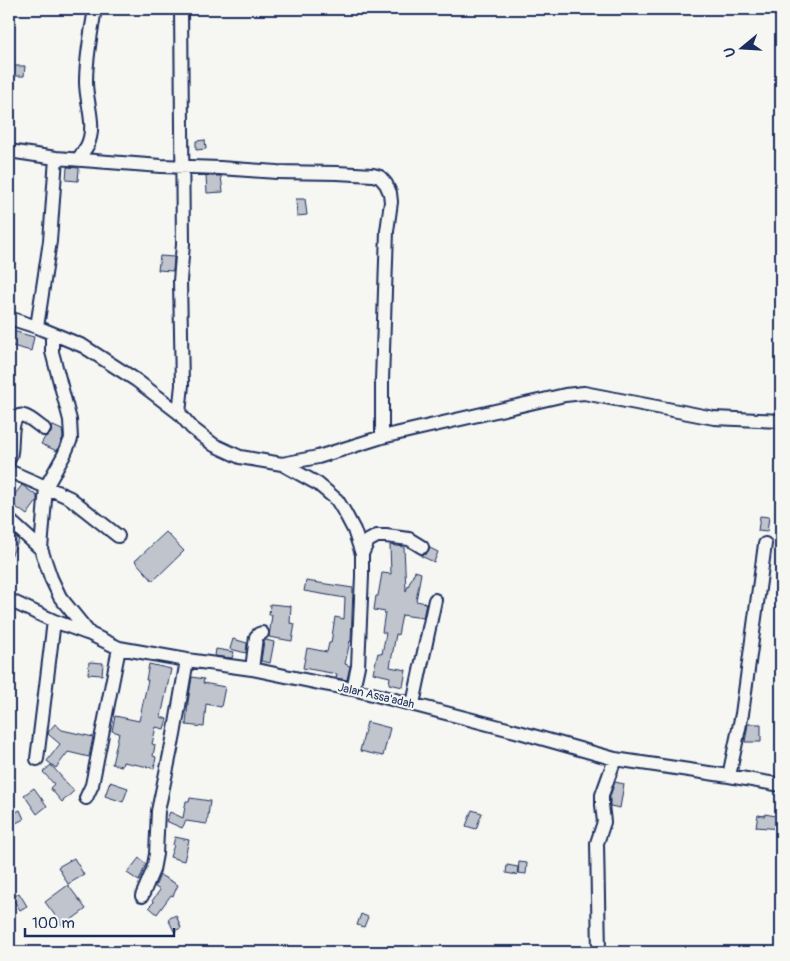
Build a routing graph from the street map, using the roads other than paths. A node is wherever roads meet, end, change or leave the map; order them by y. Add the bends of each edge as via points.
1 (95, 9) edge
2 (181, 9) edge
3 (9, 151) edge
4 (56, 158) junction
5 (78, 159) junction
6 (181, 166) junction
7 (9, 318) edge
8 (37, 327) junction
9 (52, 334) junction
10 (179, 413) junction
11 (781, 421) edge
12 (44, 429) dead end
13 (382, 437) junction
14 (9, 459) edge
15 (282, 464) junction
16 (9, 471) edge
17 (46, 487) junction
18 (9, 520) edge
19 (118, 536) dead end
20 (765, 544) dead end
21 (422, 546) dead end
22 (41, 549) junction
23 (362, 554) junction
24 (9, 600) edge
25 (435, 600) dead end
26 (54, 621) junction
27 (262, 633) dead end
28 (90, 634) junction
29 (119, 648) junction
30 (187, 660) junction
31 (252, 670) junction
32 (353, 689) junction
33 (413, 704) junction
34 (37, 759) dead end
35 (615, 759) junction
36 (729, 776) junction
37 (781, 785) edge
38 (86, 798) dead end
39 (142, 896) dead end
40 (599, 952) edge

1 - 5 street via 86,81 92,120 87,145
2 - 6 street
3 - 4 street
4 - 5 street
4 - 8 street via 50,241
5 - 6 street
6 - 10 street via 182,385
6 - 13 street via 374,175 386,184 391,202 387,230
7 - 8 street
8 - 9 street
9 - 10 street via 83,346
9 - 17 street via 52,352 70,420 71,439
10 - 15 street via 214,445 240,457
11 - 13 street via 714,418 584,393
12 - 14 street via 25,416 17,417 13,424
13 - 15 street via 318,457
15 - 23 street via 318,484 337,500 354,530
16 - 17 street
17 - 19 street via 70,498
17 - 22 street
18 - 22 street
20 - 36 street via 742,714
21 - 23 street via 409,539 377,536 368,541
22 - 28 street via 60,597
23 - 32 street via 358,666
24 - 26 street, Jalan Assa'adah
25 - 33 street
26 - 28 street, Jalan Assa'adah
26 - 34 street
27 - 31 street via 256,637
28 - 29 street, Jalan Assa'adah
29 - 30 street, Jalan Assa'adah
29 - 38 street via 92,785
30 - 31 street, Jalan Assa'adah
30 - 39 street via 158,811 153,870
31 - 32 street, Jalan Assa'adah
32 - 33 street, Jalan Assa'adah
33 - 35 street, Jalan Assa'adah
35 - 36 street, Jalan Assa'adah
35 - 40 street via 602,795 604,822 597,843
36 - 37 street, Jalan Assa'adah

